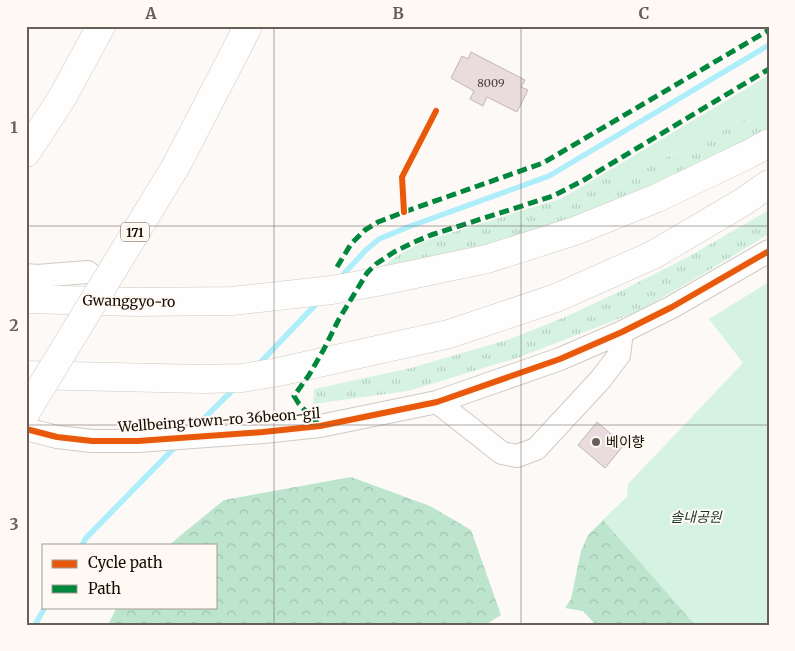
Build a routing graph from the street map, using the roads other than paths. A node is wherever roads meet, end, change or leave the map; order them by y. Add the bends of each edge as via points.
1 (101, 26) edge
2 (242, 37) edge
3 (769, 143) edge
4 (26, 153) edge
5 (769, 184) edge
6 (769, 251) edge
7 (88, 272) dead end
8 (26, 275) edge
9 (26, 299) edge
10 (622, 332) junction
11 (26, 375) edge
12 (437, 402) junction
13 (26, 412) edge
14 (26, 429) edge

1 - 4 main road via 62,98
2 - 13 main road, 171, bridge via 176,166
3 - 9 main road, Gwanggyo-ro via 657,198 575,232 486,259 382,281 232,301
5 - 11 main road via 653,255 556,298 449,334 242,378
6 - 10 street, Wellbeing town-ro 36beon-gil
7 - 8 street
10 - 12 street, Wellbeing town-ro 36beon-gil via 560,359
10 - 12 street via 619,355 600,380 536,449 518,456 502,453
12 - 14 street, Wellbeing town-ro 36beon-gil via 320,426 138,441 92,441

